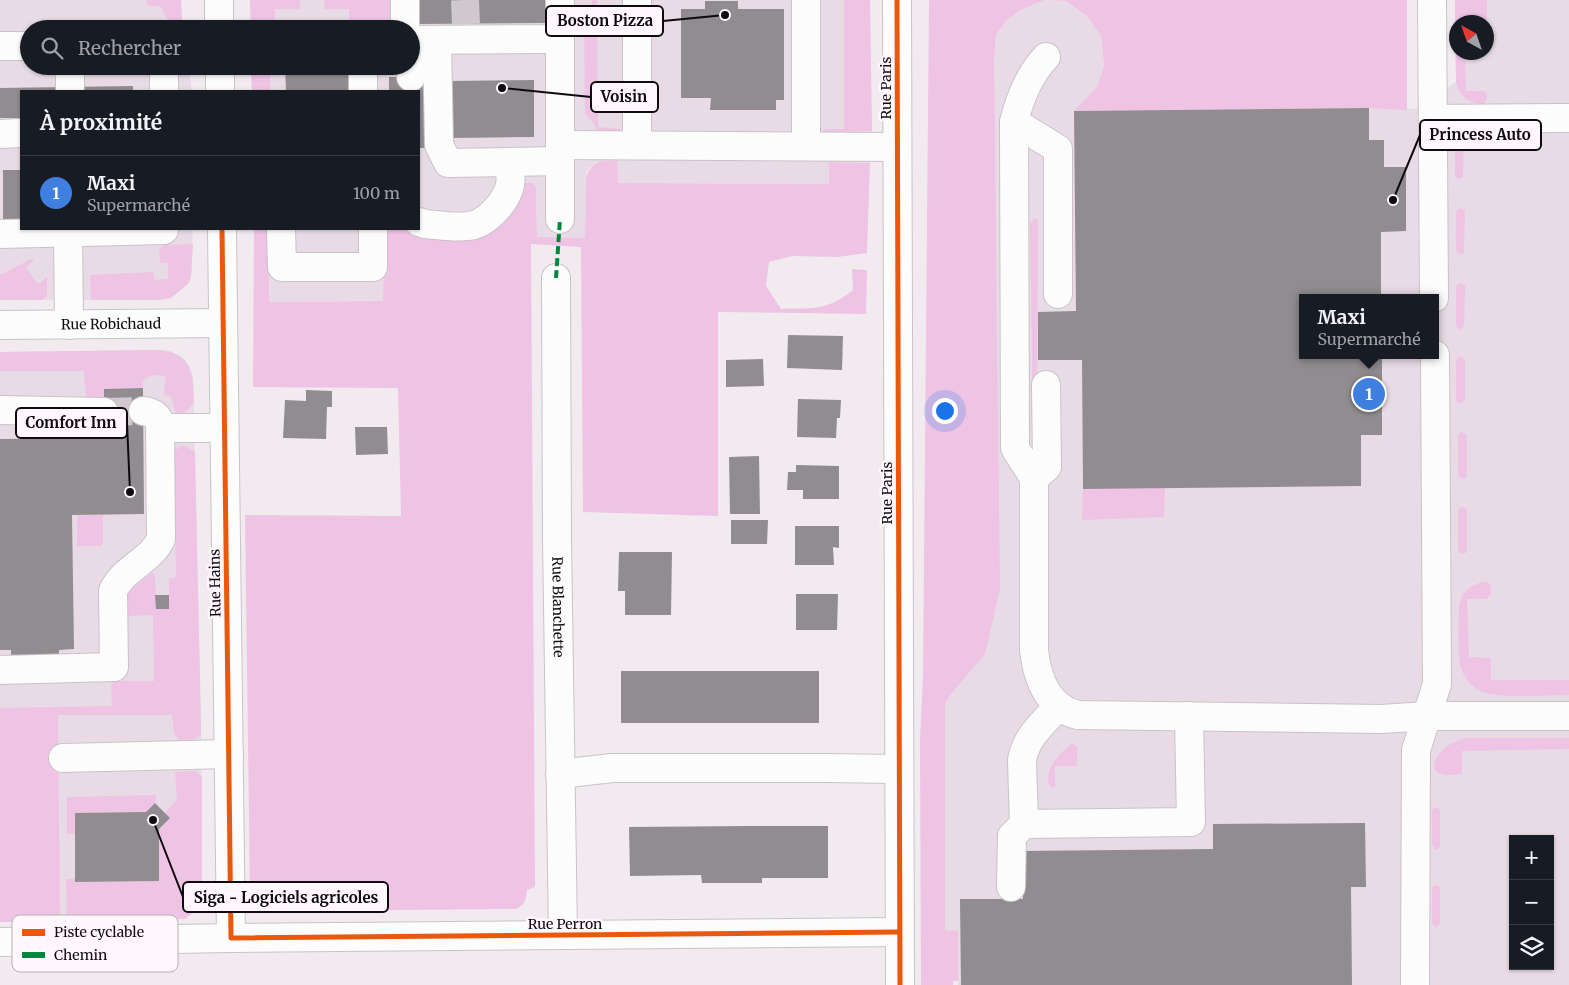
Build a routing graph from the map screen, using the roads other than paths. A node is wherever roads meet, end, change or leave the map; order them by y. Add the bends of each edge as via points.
1 (219, 0) edge
2 (404, 0) edge
3 (560, 0) edge
4 (637, 0) edge
5 (806, 0) edge
6 (897, 0) edge
7 (1432, 0) edge
8 (219, 20) edge
9 (405, 20) edge
10 (560, 39) junction
11 (424, 40) edge
12 (0, 46) edge
13 (20, 46) edge
14 (1046, 57) dead end
15 (164, 75) edge
16 (220, 75) edge
17 (363, 75) edge
18 (164, 90) edge
19 (220, 90) edge
20 (363, 90) edge
21 (1569, 118) edge
22 (1433, 119) junction
23 (1014, 122) junction
24 (20, 133) edge
25 (0, 134) edge
26 (636, 145) junction
27 (806, 146) junction
28 (897, 147) junction
29 (560, 153) junction
30 (509, 162) junction
31 (560, 219) dead end
32 (420, 222) edge
33 (164, 230) edge
34 (222, 230) edge
35 (281, 230) edge
36 (373, 230) edge
37 (68, 232) junction
38 (0, 234) edge
39 (556, 278) dead end
40 (1058, 294) dead end
41 (1434, 294) edge
42 (223, 323) junction
43 (69, 324) junction
44 (0, 325) edge
45 (1435, 359) edge
46 (1046, 386) dead end
47 (0, 410) edge
48 (104, 412) tunnel mouth
49 (224, 428) junction
50 (1034, 478) junction
51 (0, 670) edge
52 (1059, 706) junction
53 (1189, 716) junction
54 (1427, 716) junction
55 (1569, 716) edge
56 (229, 754) junction
57 (63, 758) dead end
58 (898, 769) junction
59 (560, 774) junction
60 (1024, 824) junction
61 (1011, 887) dead end
62 (899, 932) junction
63 (563, 935) junction
64 (231, 938) junction
65 (178, 939) edge
66 (900, 985) edge
67 (1415, 985) edge

1 - 8 street
2 - 9 street
3 - 10 street
4 - 26 street
5 - 27 street
6 - 28 street, Rue Paris
7 - 22 street
10 - 11 street via 466,32
10 - 29 street
11 - 30 street via 438,145 448,164
12 - 13 street
14 - 23 street via 1028,82
15 - 18 street
16 - 19 street
17 - 20 street
21 - 22 street
22 - 41 street
23 - 40 street via 1058,149
23 - 50 street via 1015,448
24 - 25 street
26 - 27 street
26 - 29 street
27 - 28 street
28 - 58 street, Rue Paris
29 - 30 street
29 - 31 street
30 - 32 street via 509,190 485,220 468,226
33 - 37 street
34 - 42 street, Rue Hains
35 - 36 street via 282,267 373,267
37 - 38 street
37 - 43 street
39 - 59 street, Rue Blanchette
42 - 43 street, Rue Robichaud
42 - 49 street, Rue Hains
43 - 44 street, Rue Robichaud
45 - 54 street via 1437,684
46 - 50 street via 1048,467
47 - 48 street
49 - 51 street via 152,420 162,539 151,554 119,581 113,592 114,667
49 - 56 street, Rue Hains
50 - 52 street via 1035,663 1048,695
52 - 53 street via 1078,714
52 - 60 street via 1029,739 1023,751
53 - 54 street via 1382,719
53 - 60 street via 1191,822
54 - 55 street
54 - 67 street via 1416,750
56 - 57 street
56 - 64 street, Rue Hains
58 - 59 street via 621,768
58 - 62 street, Rue Paris
59 - 63 street, Rue Blanchette
60 - 61 street via 1012,836
62 - 63 street, Rue Perron
62 - 66 street, Rue Paris
63 - 64 street, Rue Perron
64 - 65 street, Rue Perron

